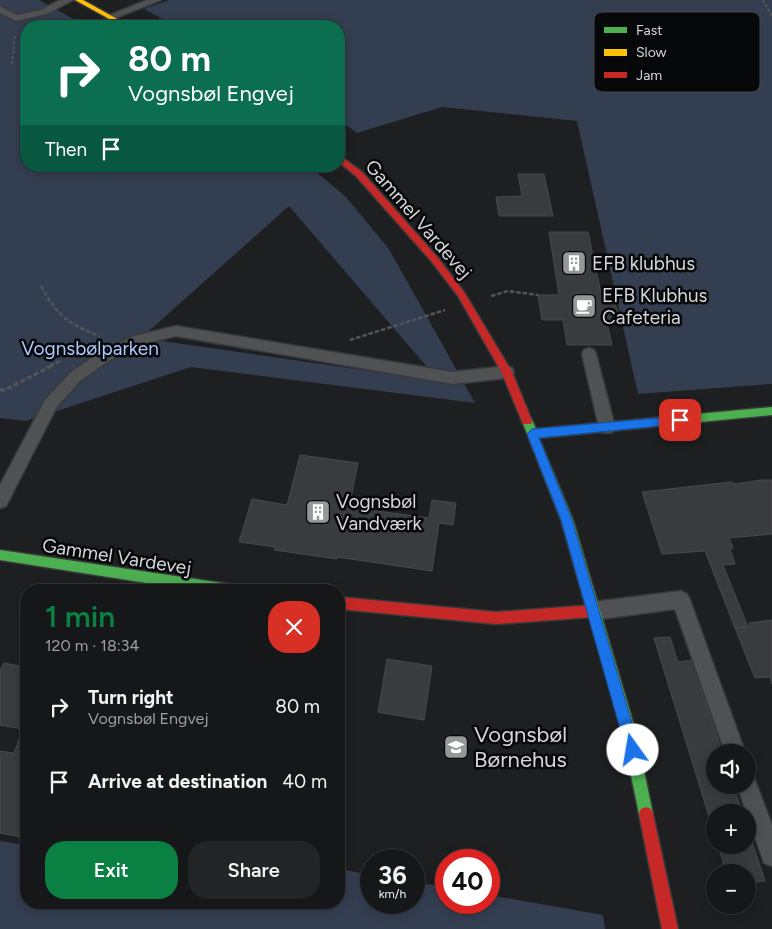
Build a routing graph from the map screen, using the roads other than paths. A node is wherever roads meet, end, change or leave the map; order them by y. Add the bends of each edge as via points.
1 (68, 0) edge
2 (78, 0) edge
3 (156, 0) edge
4 (0, 8) edge
5 (110, 17) junction
6 (116, 20) edge
7 (345, 163) edge
8 (589, 354) dead end
9 (507, 372) junction
10 (772, 412) edge
11 (607, 427) junction
12 (532, 434) junction
13 (0, 501) edge
14 (0, 555) edge
15 (190, 584) edge
16 (345, 604) edge
17 (593, 611) junction
18 (732, 744) edge
19 (750, 794) edge
20 (772, 855) edge
21 (670, 929) edge

1 - 4 lane via 44,12 16,18
2 - 5 street
3 - 5 lane
5 - 6 street
7 - 9 street, Gammel Vardevej via 359,174 435,260
8 - 11 lane
9 - 12 street, Gammel Vardevej
9 - 13 lane via 453,378 176,331 140,340 105,356 75,377 50,404
10 - 11 street
11 - 12 street
12 - 17 street, Gammel Vardevej via 566,520
14 - 15 street, Gammel Vardevej
16 - 17 street via 496,618
17 - 18 lane via 681,600
17 - 21 street, Gammel Vardevej via 629,732
19 - 20 lane

